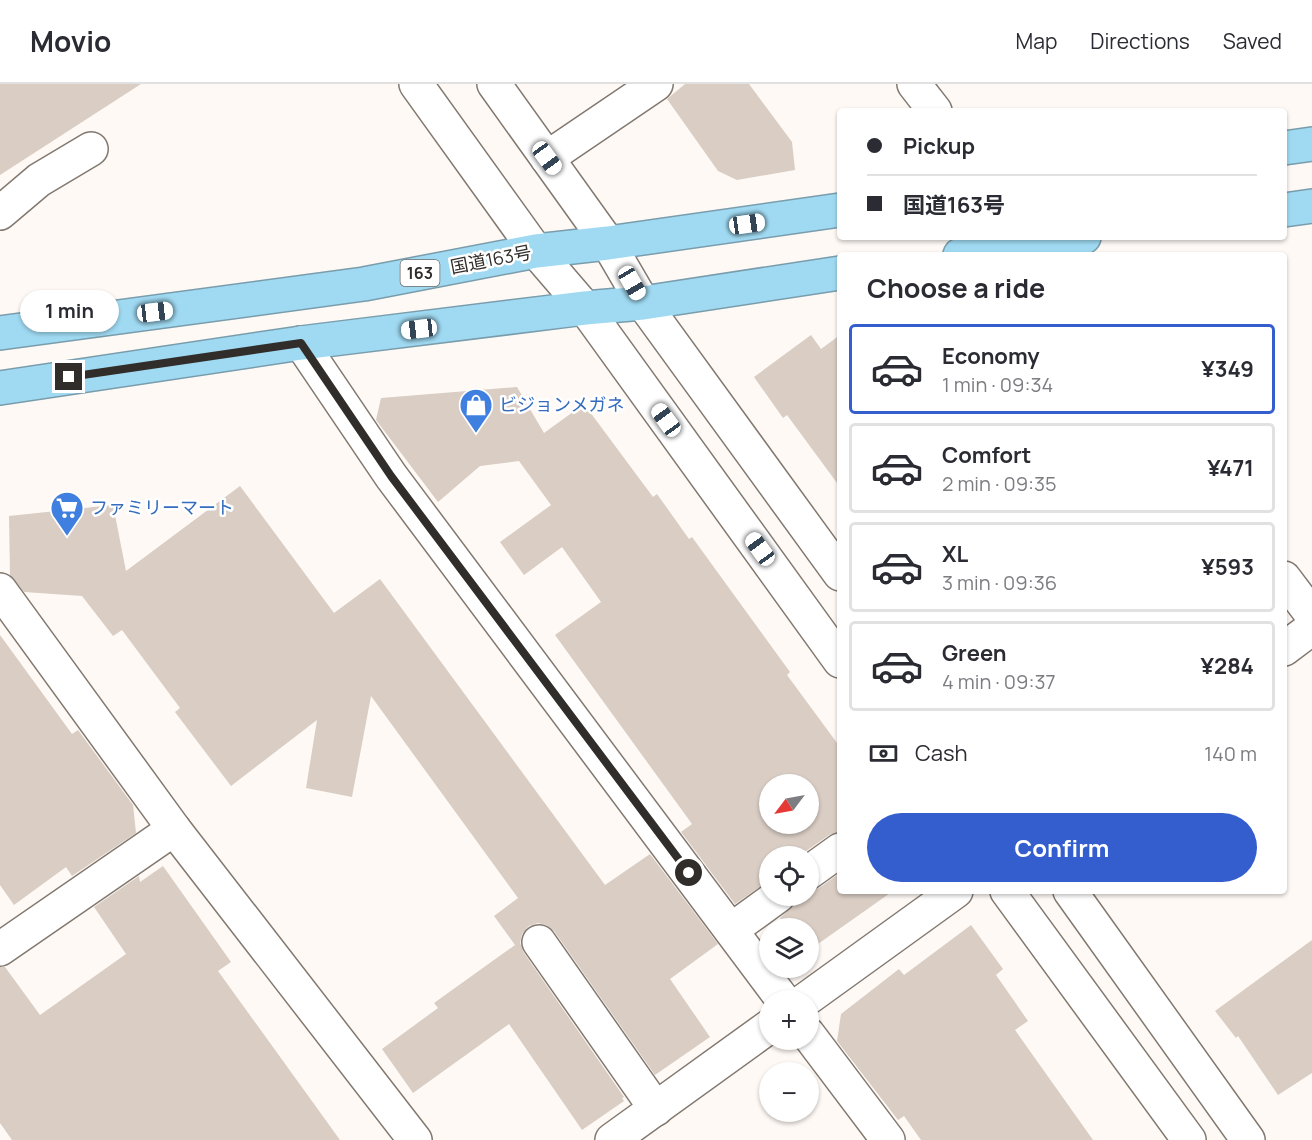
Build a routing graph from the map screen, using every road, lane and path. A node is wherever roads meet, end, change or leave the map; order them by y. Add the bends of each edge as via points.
1 (417, 84) edge
2 (494, 84) edge
3 (656, 84) edge
4 (914, 84) edge
5 (933, 108) edge
6 (1312, 144) edge
7 (1287, 148) edge
8 (91, 149) dead end
9 (547, 158) junction
10 (1312, 206) edge
11 (837, 210) edge
12 (1287, 210) edge
13 (0, 213) edge
14 (1073, 240) edge
15 (608, 243) junction
16 (1040, 249) edge
17 (536, 251) junction
18 (1000, 252) edge
19 (837, 273) edge
20 (643, 303) junction
21 (585, 308) junction
22 (0, 333) edge
23 (301, 343) junction
24 (0, 388) edge
25 (837, 570) edge
26 (1287, 582) edge
27 (0, 590) edge
28 (1312, 615) edge
29 (1312, 628) edge
30 (1287, 647) edge
31 (837, 657) edge
32 (174, 829) junction
33 (837, 852) edge
34 (819, 865) edge
35 (952, 894) edge
36 (1009, 894) edge
37 (1072, 894) edge
38 (764, 906) edge
39 (731, 930) junction
40 (4, 939) edge
41 (539, 942) dead end
42 (776, 990) edge
43 (819, 990) edge
44 (759, 1034) edge
45 (819, 1049) edge
46 (656, 1109) junction
47 (415, 1140) edge
48 (612, 1140) edge
49 (888, 1140) edge
50 (1189, 1140) edge
51 (1248, 1140) edge

1 - 17 street
2 - 9 street
3 - 9 street
4 - 5 street
6 - 7 highway
8 - 13 street via 39,180
9 - 15 street
10 - 12 highway
11 - 15 highway, 国道163号 / 163
14 - 16 highway
15 - 17 highway, 国道163号 / 163
15 - 20 street
16 - 18 highway
17 - 21 street
17 - 22 highway, 国道163号 / 163 via 364,284
19 - 20 highway
20 - 21 highway
20 - 25 street
21 - 23 highway
21 - 31 street
23 - 24 highway
23 - 39 street via 391,476
26 - 28 street
27 - 32 street
29 - 30 street
32 - 40 street
32 - 47 street
33 - 34 street
35 - 43 street
36 - 50 street
37 - 51 street
38 - 39 street
39 - 42 street
41 - 46 street
44 - 46 street
45 - 49 street
46 - 48 street

